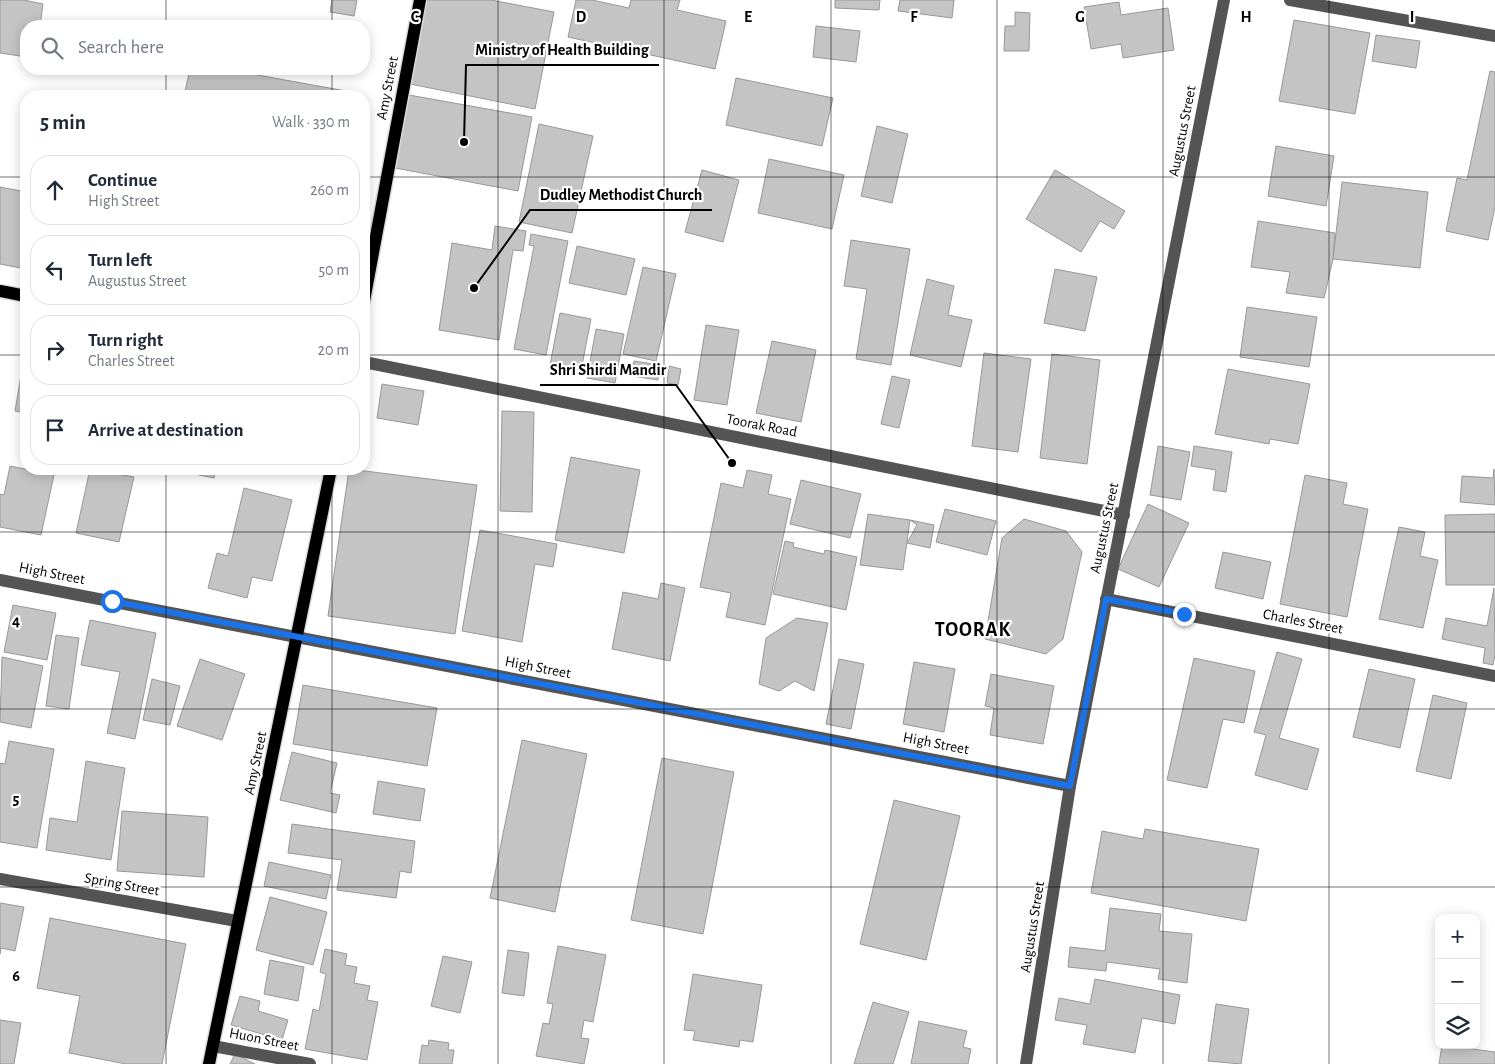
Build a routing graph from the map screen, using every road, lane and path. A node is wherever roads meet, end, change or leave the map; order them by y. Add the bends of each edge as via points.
1 (420, 0) edge
2 (1224, 0) edge
3 (1290, 0) edge
4 (1495, 36) edge
5 (370, 269) edge
6 (0, 291) edge
7 (20, 295) edge
8 (370, 363) edge
9 (330, 475) edge
10 (1124, 515) junction
11 (0, 580) edge
12 (1106, 599) junction
13 (298, 637) junction
14 (1495, 676) edge
15 (1070, 786) junction
16 (0, 879) edge
17 (237, 921) junction
18 (213, 1046) junction
19 (209, 1064) edge
20 (310, 1064) edge
21 (1026, 1064) edge

1 - 5 main road, Amy Street
2 - 10 street, Augustus Street
3 - 4 street
6 - 7 main road
8 - 10 street, Toorak Road
9 - 13 main road, Amy Street
10 - 12 street, Augustus Street
11 - 13 street, High Street
12 - 14 street, Charles Street
12 - 15 street, Augustus Street
13 - 15 street, High Street
13 - 17 main road, Amy Street
15 - 21 street, Augustus Street
16 - 17 street, Spring Street
17 - 18 main road, Amy Street
18 - 19 main road, Amy Street
18 - 20 street, Huon Street

